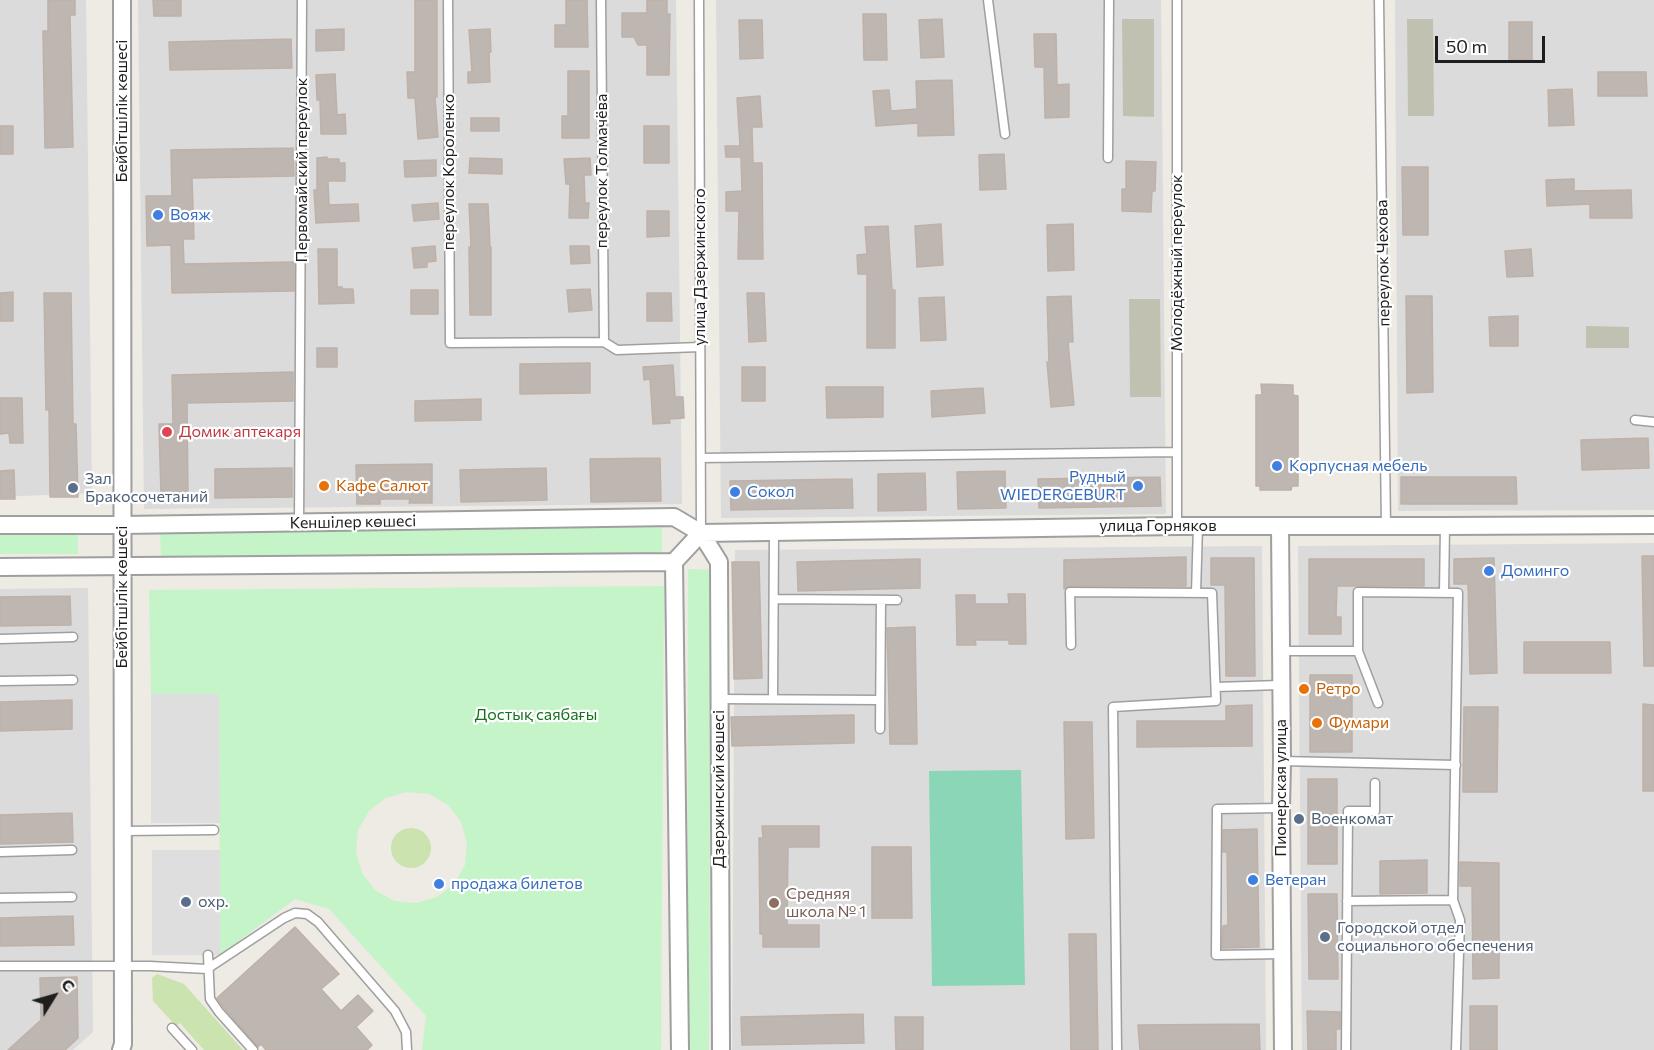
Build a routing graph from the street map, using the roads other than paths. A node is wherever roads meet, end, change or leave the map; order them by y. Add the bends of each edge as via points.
1 (122, 0) edge
2 (302, 0) edge
3 (448, 0) edge
4 (601, 0) edge
5 (699, 0) edge
6 (988, 0) edge
7 (1109, 0) edge
8 (1177, 0) edge
9 (1379, 0) edge
10 (1005, 134) dead end
11 (1108, 158) dead end
12 (604, 342) junction
13 (700, 347) junction
14 (1635, 420) dead end
15 (1654, 422) edge
16 (1177, 452) junction
17 (701, 458) junction
18 (299, 523) junction
19 (0, 525) edge
20 (122, 525) junction
21 (1654, 525) edge
22 (1177, 526) junction
23 (1198, 526) junction
24 (1280, 526) junction
25 (1386, 526) junction
26 (1445, 526) junction
27 (774, 531) junction
28 (701, 533) junction
29 (674, 562) junction
30 (0, 567) edge
31 (122, 568) junction
32 (1196, 593) junction
33 (1444, 593) junction
34 (774, 599) junction
35 (881, 600) junction
36 (897, 600) dead end
37 (73, 637) dead end
38 (0, 639) edge
39 (1071, 645) dead end
40 (1280, 651) junction
41 (1358, 651) junction
42 (73, 680) dead end
43 (0, 681) edge
44 (1281, 685) junction
45 (1216, 687) junction
46 (773, 698) junction
47 (719, 699) junction
48 (879, 700) junction
49 (1378, 703) dead end
50 (880, 729) dead end
51 (1282, 761) junction
52 (1455, 765) junction
53 (1375, 783) dead end
54 (1281, 808) junction
55 (214, 830) dead end
56 (122, 831) junction
57 (72, 850) dead end
58 (0, 852) edge
59 (72, 897) dead end
60 (0, 898) edge
61 (1453, 900) junction
62 (1347, 901) junction
63 (1283, 954) junction
64 (208, 955) dead end
65 (0, 966) edge
66 (122, 966) junction
67 (207, 969) junction
68 (172, 1028) dead end
69 (121, 1050) edge
70 (192, 1050) edge
71 (254, 1050) edge
72 (407, 1050) edge
73 (680, 1050) edge
74 (721, 1050) edge
75 (1117, 1050) edge
76 (1284, 1050) edge
77 (1346, 1050) edge
78 (1456, 1050) edge

1 - 20 street, Бейбітшілік көшесі
2 - 18 lane, Первомайский переулок
3 - 12 lane, переулок Короленко via 450,344
4 - 12 lane, переулок Толмачёва
5 - 13 lane, улица Дзержинского
6 - 10 lane
7 - 11 lane
8 - 16 lane, Молодёжный переулок
9 - 25 lane, переулок Чехова
12 - 13 lane via 617,350
13 - 17 lane, улица Дзержинского
14 - 15 lane
16 - 17 lane
16 - 22 lane, Молодёжный переулок
17 - 28 lane, улица Дзержинского
18 - 20 street, Кеншілер көшесі
18 - 28 street, Кеншілер көшесі via 674,518
19 - 20 street, Кеншілер көшесі
20 - 31 street, Бейбітшілік көшесі
21 - 26 street, улица Горняков
22 - 23 street, улица Горняков
22 - 27 street, улица Горняков
23 - 24 street, улица Горняков
23 - 32 lane
24 - 25 street, улица Горняков
24 - 40 street, Пионерская улица
25 - 26 street, улица Горняков
26 - 33 lane
27 - 28 street, улица Горняков
27 - 34 lane
28 - 29 street
28 - 47 street, Дзержинский көшесі via 718,562
29 - 31 street
29 - 73 street
30 - 31 street
31 - 56 street, Бейбітшілік көшесі
32 - 39 lane via 1070,592
32 - 45 lane via 1212,593
33 - 41 lane via 1358,592
33 - 52 lane via 1458,593
34 - 35 lane
34 - 46 lane
35 - 36 lane
35 - 48 lane
37 - 38 lane
40 - 41 lane
40 - 44 street, Пионерская улица
41 - 49 lane
42 - 43 lane
44 - 45 lane
44 - 51 street, Пионерская улица
45 - 75 lane via 1216,701 1113,707
46 - 47 lane
46 - 48 lane
47 - 74 street, Дзержинский көшесі
48 - 50 lane
51 - 52 lane
51 - 54 street, Пионерская улица
52 - 61 lane
53 - 62 lane via 1375,811 1348,811
54 - 63 street, Пионерская улица
54 - 63 lane via 1217,809 1216,955
55 - 56 lane
56 - 66 street, Бейбітшілік көшесі
57 - 58 lane
59 - 60 lane
61 - 62 lane
61 - 78 lane via 1460,920
62 - 77 lane
63 - 76 street, Пионерская улица
64 - 67 lane
65 - 66 lane
66 - 67 lane
66 - 69 street, Бейбітшілік көшесі
67 - 71 lane via 210,999
67 - 72 lane via 284,918 307,914 395,1011 406,1032
68 - 70 lane

